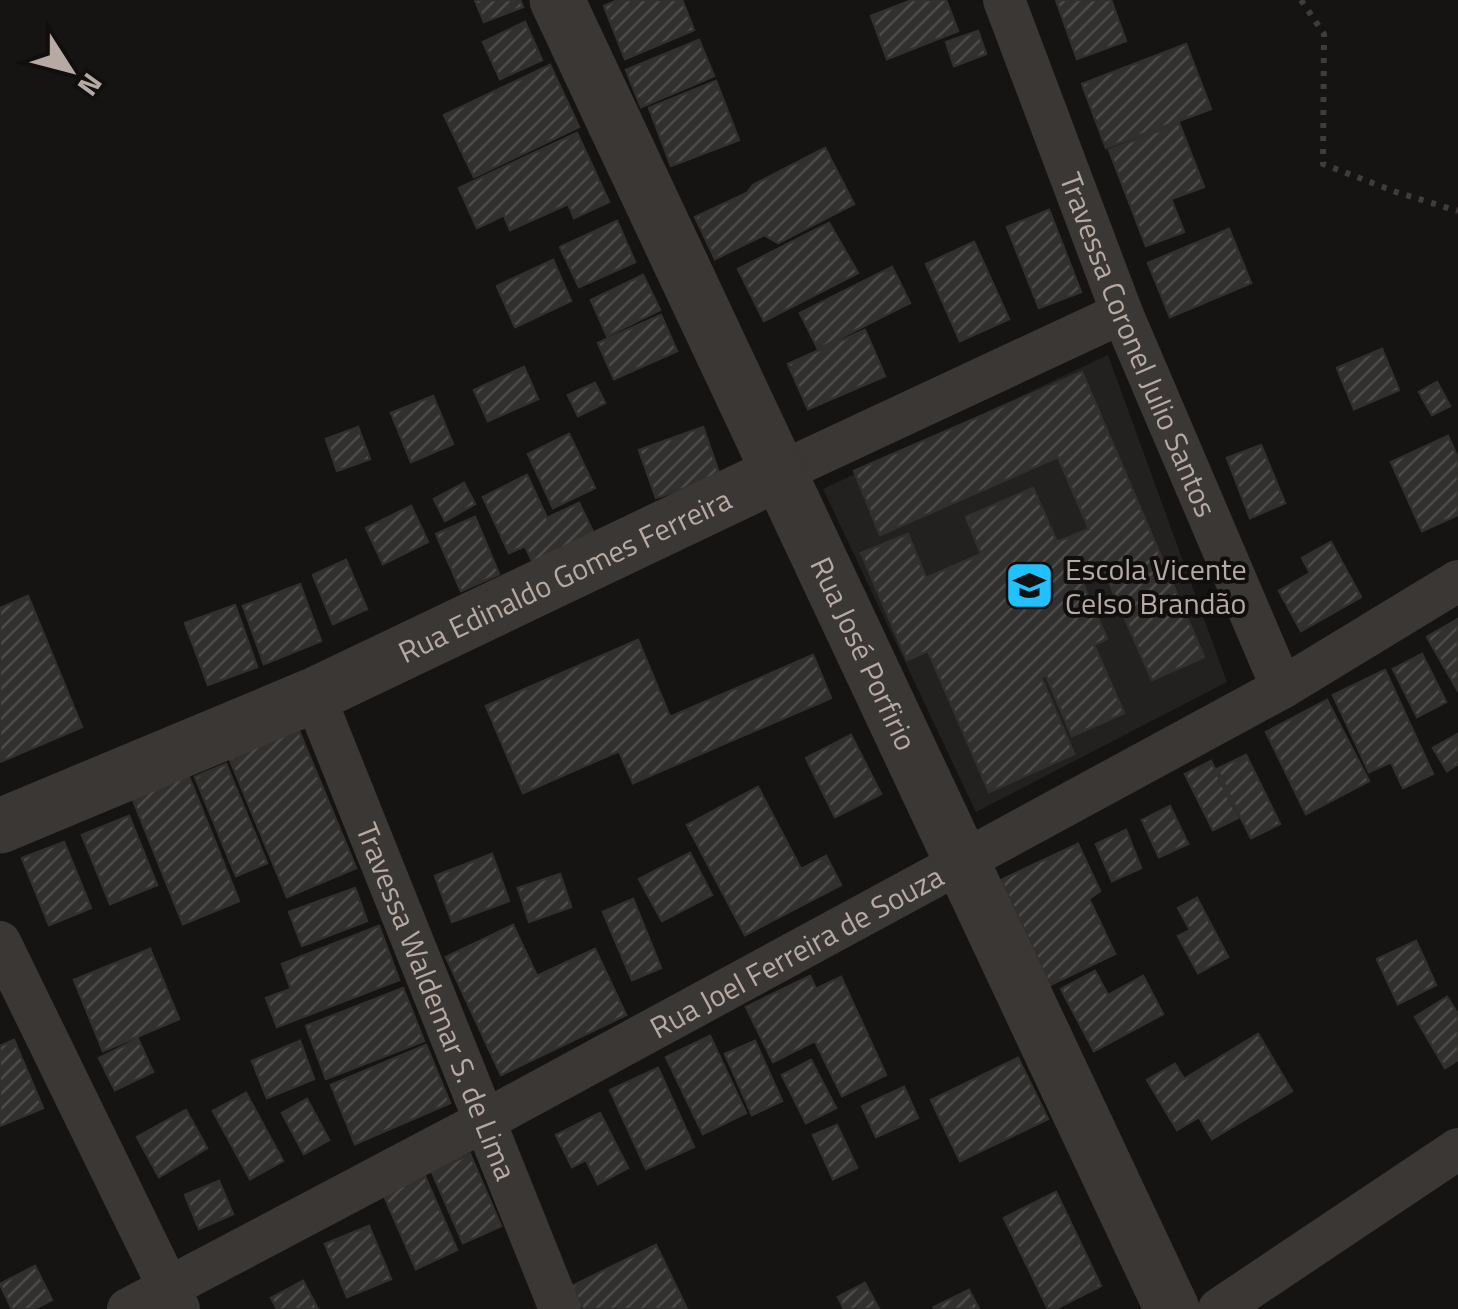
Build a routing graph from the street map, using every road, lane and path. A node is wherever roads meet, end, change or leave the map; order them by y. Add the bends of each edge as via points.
1 (557, 0) edge
2 (1004, 0) edge
3 (1301, 0) edge
4 (1458, 212) edge
5 (1122, 313) junction
6 (779, 472) junction
7 (1458, 580) edge
8 (1282, 688) junction
9 (314, 695) junction
10 (0, 826) edge
11 (960, 860) junction
12 (0, 942) edge
13 (486, 1120) junction
14 (1458, 1150) edge
15 (174, 1299) edge
16 (128, 1309) edge
17 (560, 1309) edge
18 (1172, 1309) edge
19 (1220, 1309) edge

1 - 6 street, Rua José Porfirio
2 - 5 street, Travessa Coronel Julio Santos
3 - 4 path via 1324,34 1322,164
5 - 6 street, Rua Edinaldo Gomes Ferreira
5 - 8 street, Travessa Coronel Julio Santos
6 - 9 street, Rua Edinaldo Gomes Ferreira
6 - 11 street, Rua José Porfirio
7 - 8 street, Rua Joel Ferreira de Souza
8 - 11 street, Rua Joel Ferreira de Souza
9 - 10 street, Rua Edinaldo Gomes Ferreira
9 - 13 street, Travessa Waldemar S. de Lima
11 - 13 street, Rua Joel Ferreira de Souza
11 - 18 street, Rua José Porfirio
12 - 15 street
13 - 15 street, Rua Joel Ferreira de Souza
13 - 17 street, Travessa Waldemar S. de Lima
14 - 19 street
15 - 16 street, Rua Joel Ferreira de Souza

